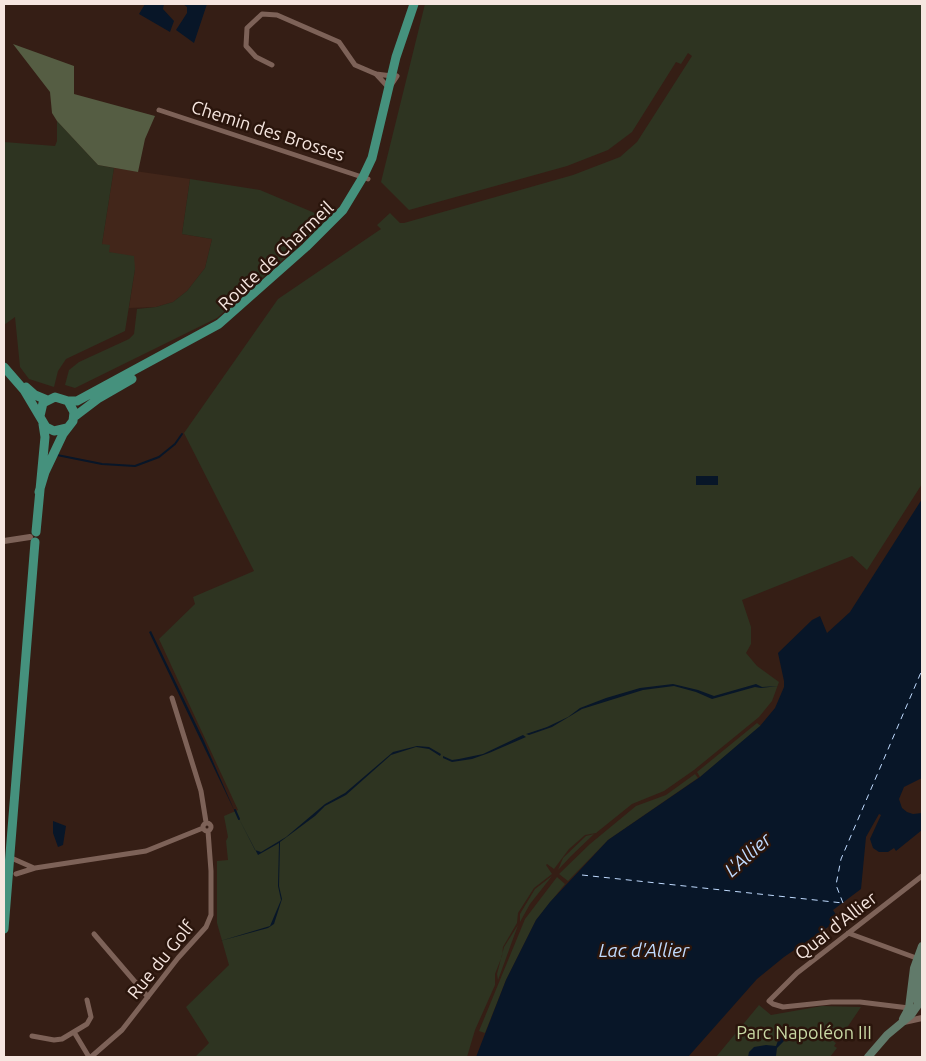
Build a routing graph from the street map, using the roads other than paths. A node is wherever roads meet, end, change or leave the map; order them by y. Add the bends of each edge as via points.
1 (414, 4) edge
2 (272, 65) dead end
3 (376, 74) junction
4 (393, 80) junction
5 (159, 110) dead end
6 (366, 178) junction
7 (4, 361) edge
8 (4, 367) edge
9 (47, 400) junction
10 (68, 400) junction
11 (74, 417) junction
12 (41, 420) junction
13 (67, 428) junction
14 (39, 492) junction
15 (34, 537) junction
16 (4, 541) edge
17 (172, 698) dead end
18 (205, 829) junction
19 (9, 857) junction
20 (35, 868) junction
21 (16, 874) dead end
22 (922, 876) edge
23 (4, 929) edge
24 (848, 933) junction
25 (94, 934) dead end
26 (922, 946) edge
27 (921, 959) edge
28 (921, 995) edge
29 (148, 997) junction
30 (87, 1000) dead end
31 (896, 1006) junction
32 (917, 1013) edge
33 (902, 1020) junction
34 (74, 1032) junction
35 (32, 1036) dead end
36 (90, 1057) edge
37 (868, 1057) edge

1 - 4 main road, Route de Charmeil
2 - 3 street via 256,57 246,46 247,28 262,14 277,15 340,42 355,65
3 - 4 street
3 - 4 street
4 - 6 main road, Route de Charmeil
4 - 6 main road, Route de Charmeil via 383,140
5 - 6 street, Chemin des Brosses
6 - 10 main road, Route de Charmeil via 325,229 218,324 76,401
6 - 11 main road, Route de Charmeil via 350,209 329,233 222,328 100,398
7 - 9 main road via 27,388
8 - 12 main road via 24,390
9 - 10 main road via 60,397
9 - 12 main road via 41,407
10 - 11 main road
11 - 13 main road
12 - 13 main road via 54,431
12 - 14 main road via 44,437
13 - 14 main road via 45,472
14 - 15 main road
15 - 16 street
15 - 19 main road
17 - 18 street via 201,791
18 - 20 street via 146,851
18 - 29 street, Rue du Golf via 211,871 209,920
19 - 20 street
19 - 23 main road
20 - 21 street
22 - 24 street, Quai d'Allier
24 - 27 street
24 - 31 street, Quai d'Allier via 769,1000 783,1007 831,1002
25 - 29 street
26 - 27 main road
27 - 28 main road via 917,980
27 - 32 main road via 912,980
28 - 32 main road
29 - 36 street, Rue du Golf via 114,1040
30 - 34 street via 91,1017 87,1024
31 - 32 street
31 - 33 street via 902,1011
32 - 33 main road
33 - 37 main road
34 - 35 street via 54,1040
34 - 36 street

